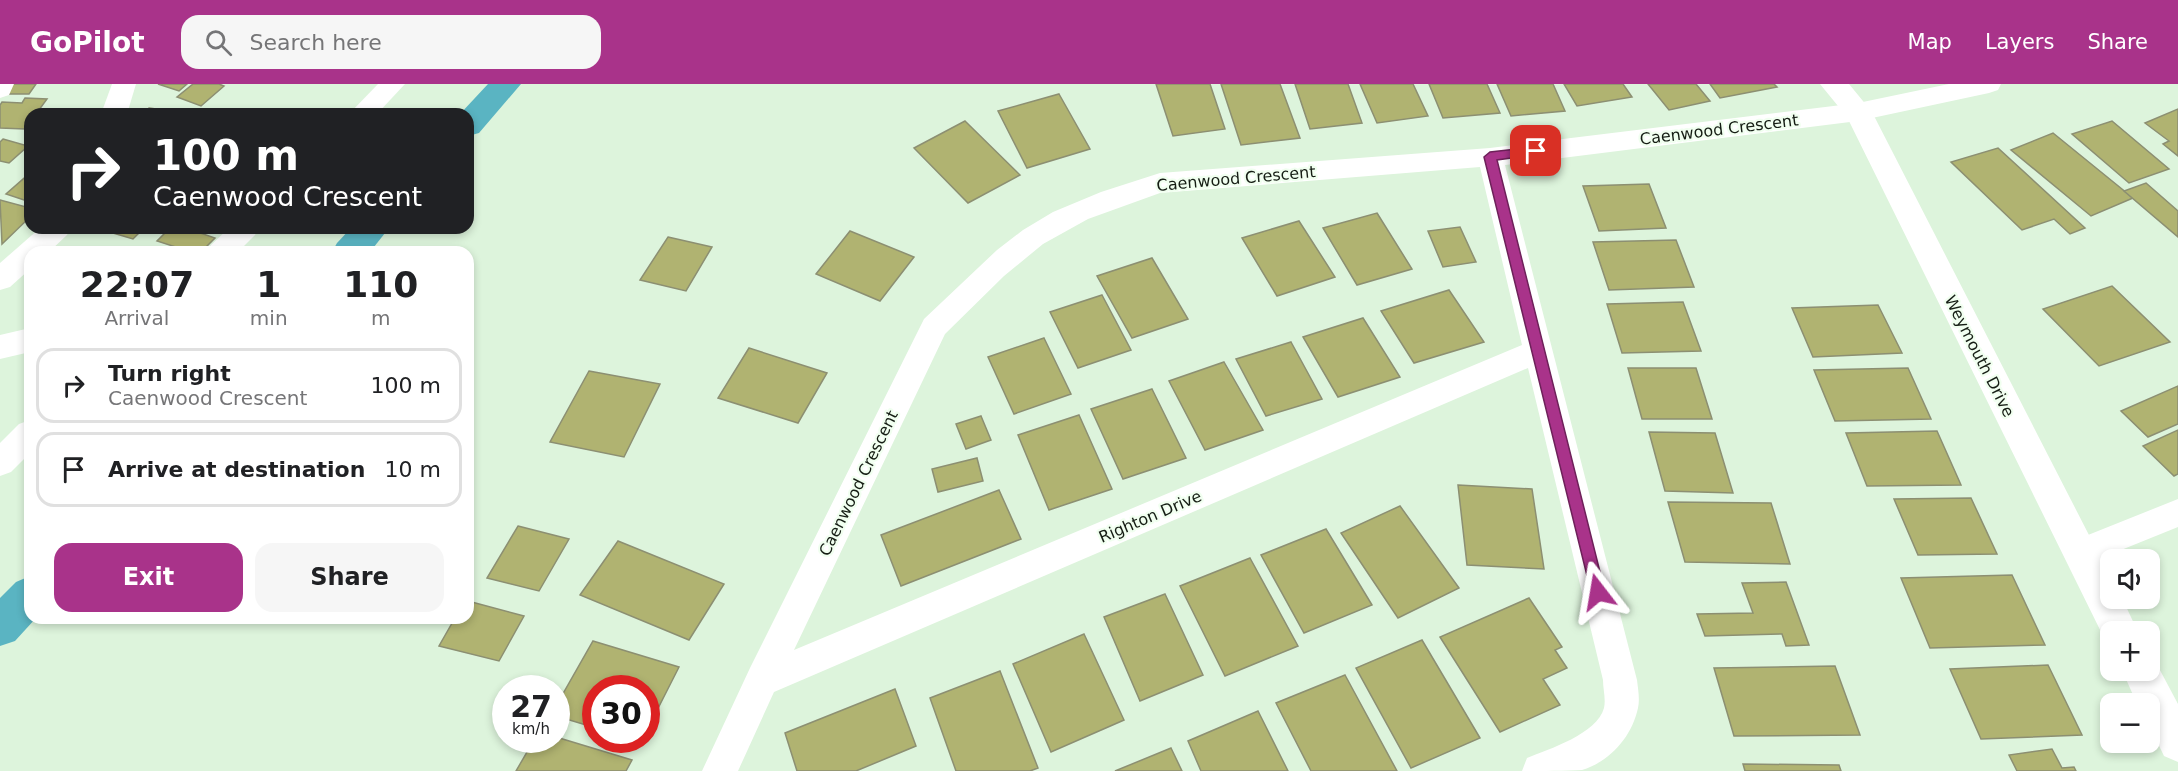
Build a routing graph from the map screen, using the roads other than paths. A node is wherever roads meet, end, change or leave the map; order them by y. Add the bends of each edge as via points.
1 (2, 84) edge
2 (124, 84) edge
3 (393, 84) edge
4 (1834, 84) edge
5 (1989, 84) edge
6 (0, 89) edge
7 (116, 108) edge
8 (368, 108) edge
9 (1858, 112) junction
10 (1490, 157) junction
11 (51, 234) edge
12 (240, 234) edge
13 (37, 246) edge
14 (228, 246) edge
15 (24, 257) edge
16 (0, 279) edge
17 (24, 341) edge
18 (0, 347) edge
19 (1538, 351) junction
20 (24, 439) edge
21 (0, 463) edge
22 (2178, 513) edge
23 (2079, 553) junction
24 (2114, 621) edge
25 (762, 680) junction
26 (2146, 681) edge
27 (2178, 743) edge
28 (720, 771) edge
29 (1540, 771) edge

1 - 6 street
2 - 7 street
3 - 8 street
4 - 9 street, Weymouth Drive
5 - 9 street, Caenwood Crescent
9 - 10 street, Caenwood Crescent
9 - 23 street, Weymouth Drive
10 - 19 street
10 - 25 street, Caenwood Crescent via 1160,183 1115,196 1034,237 978,282 934,327
11 - 13 street
12 - 14 street
15 - 16 street
17 - 18 street
19 - 25 street, Righton Drive
19 - 29 street via 1620,680 1622,706 1616,725 1603,741
20 - 21 street
22 - 23 street
23 - 24 street, Weymouth Drive
25 - 28 street, Caenwood Crescent
26 - 27 street

